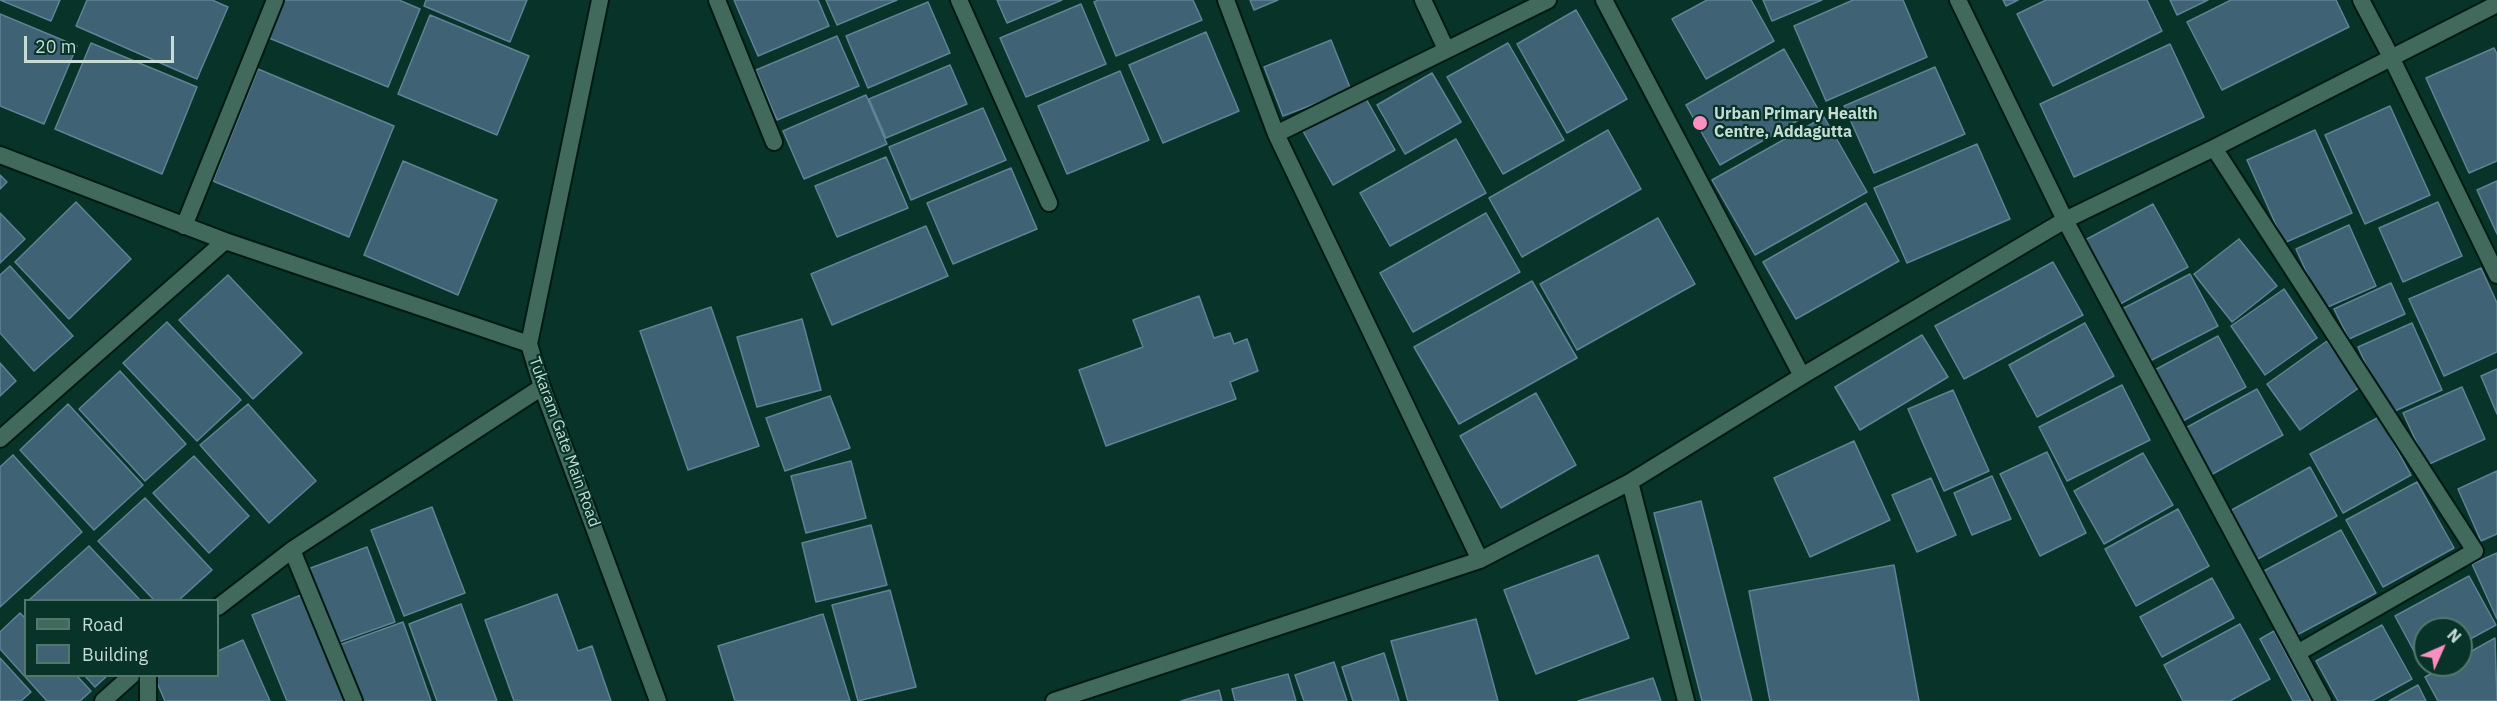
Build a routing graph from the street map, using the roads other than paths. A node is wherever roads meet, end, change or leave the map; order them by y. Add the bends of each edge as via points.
1 (275, 0) edge
2 (600, 0) edge
3 (717, 0) edge
4 (959, 0) edge
5 (1226, 0) edge
6 (1423, 0) edge
7 (1548, 0) edge
8 (1604, 0) edge
9 (1958, 0) edge
10 (2361, 0) edge
11 (2497, 4) edge
12 (1446, 49) junction
13 (2391, 57) junction
14 (1276, 134) junction
15 (774, 142) dead end
16 (2214, 148) junction
17 (0, 155) edge
18 (1049, 203) dead end
19 (2065, 220) junction
20 (184, 226) junction
21 (225, 241) junction
22 (2497, 275) edge
23 (529, 344) junction
24 (1802, 376) junction
25 (542, 387) junction
26 (0, 439) edge
27 (1630, 482) junction
28 (292, 550) junction
29 (1480, 560) junction
30 (219, 606) edge
31 (2299, 652) junction
32 (129, 677) edge
33 (148, 677) edge
34 (103, 701) edge
35 (148, 701) edge
36 (354, 701) edge
37 (658, 701) edge
38 (1054, 701) edge
39 (1686, 701) edge
40 (2323, 701) edge

1 - 20 street
2 - 23 street, Tukaram Gate Main Road
3 - 15 street
4 - 18 street
5 - 14 street
6 - 12 street
7 - 12 street
8 - 24 street
9 - 19 street
10 - 13 street
11 - 13 street
12 - 14 street
13 - 16 street
13 - 22 street
14 - 29 street
16 - 19 street
16 - 31 street via 2475,551
17 - 20 street
19 - 24 street
19 - 31 street
20 - 21 street
21 - 23 street
21 - 26 street
23 - 25 street, Tukaram Gate Main Road
24 - 27 street
25 - 28 street
25 - 37 street, Tukaram Gate Main Road
27 - 29 street
27 - 39 street
28 - 30 street
28 - 36 street
29 - 38 street
31 - 40 street
32 - 34 street
33 - 35 street

